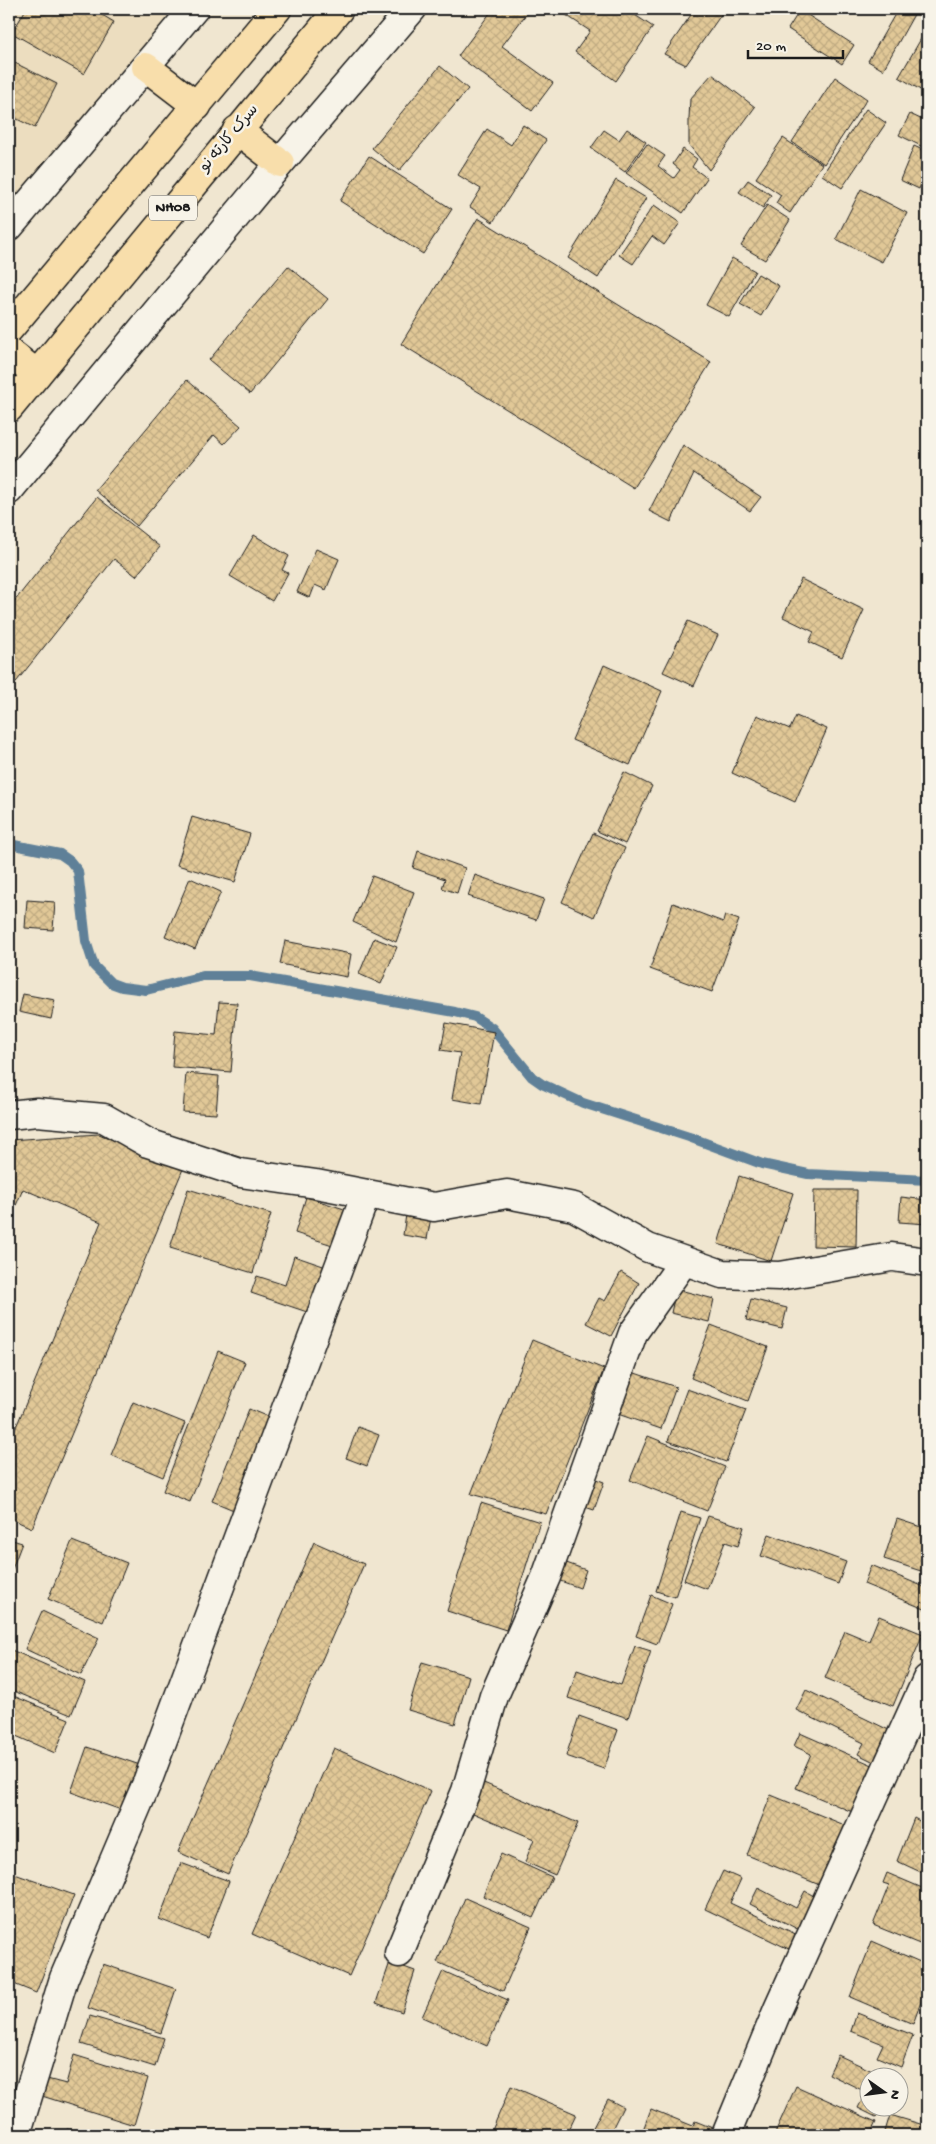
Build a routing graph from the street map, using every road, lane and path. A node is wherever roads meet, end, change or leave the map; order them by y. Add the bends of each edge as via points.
1 (194, 9) edge
2 (276, 9) edge
3 (339, 9) edge
4 (412, 9) edge
5 (146, 67) junction
6 (197, 106) junction
7 (237, 130) junction
8 (280, 163) junction
9 (9, 227) edge
10 (9, 329) edge
11 (9, 352) edge
12 (37, 374) junction
13 (9, 408) edge
14 (9, 490) edge
15 (9, 1115) edge
16 (366, 1194) junction
17 (684, 1261) junction
18 (927, 1262) edge
19 (927, 1679) edge
20 (399, 1952) dead end
21 (16, 2135) edge
22 (726, 2135) edge

1 - 5 street
2 - 6 highway, NH08
3 - 7 highway, سرک کارته نو / NH08
4 - 8 street
5 - 6 highway
5 - 9 street
6 - 10 highway, NH08
7 - 8 highway
7 - 12 highway, سرک کارته نو / NH08
8 - 14 street
11 - 12 highway
12 - 13 highway, سرک کارته نو / NH08
15 - 16 street via 37,1112 104,1118 148,1144 240,1173
16 - 17 street via 434,1207 507,1194 574,1207 648,1248
16 - 21 street via 146,1785 64,1978
17 - 18 street via 722,1274 779,1276 892,1257
17 - 20 street via 633,1333 546,1576 494,1696 466,1792
19 - 22 street via 778,2009

